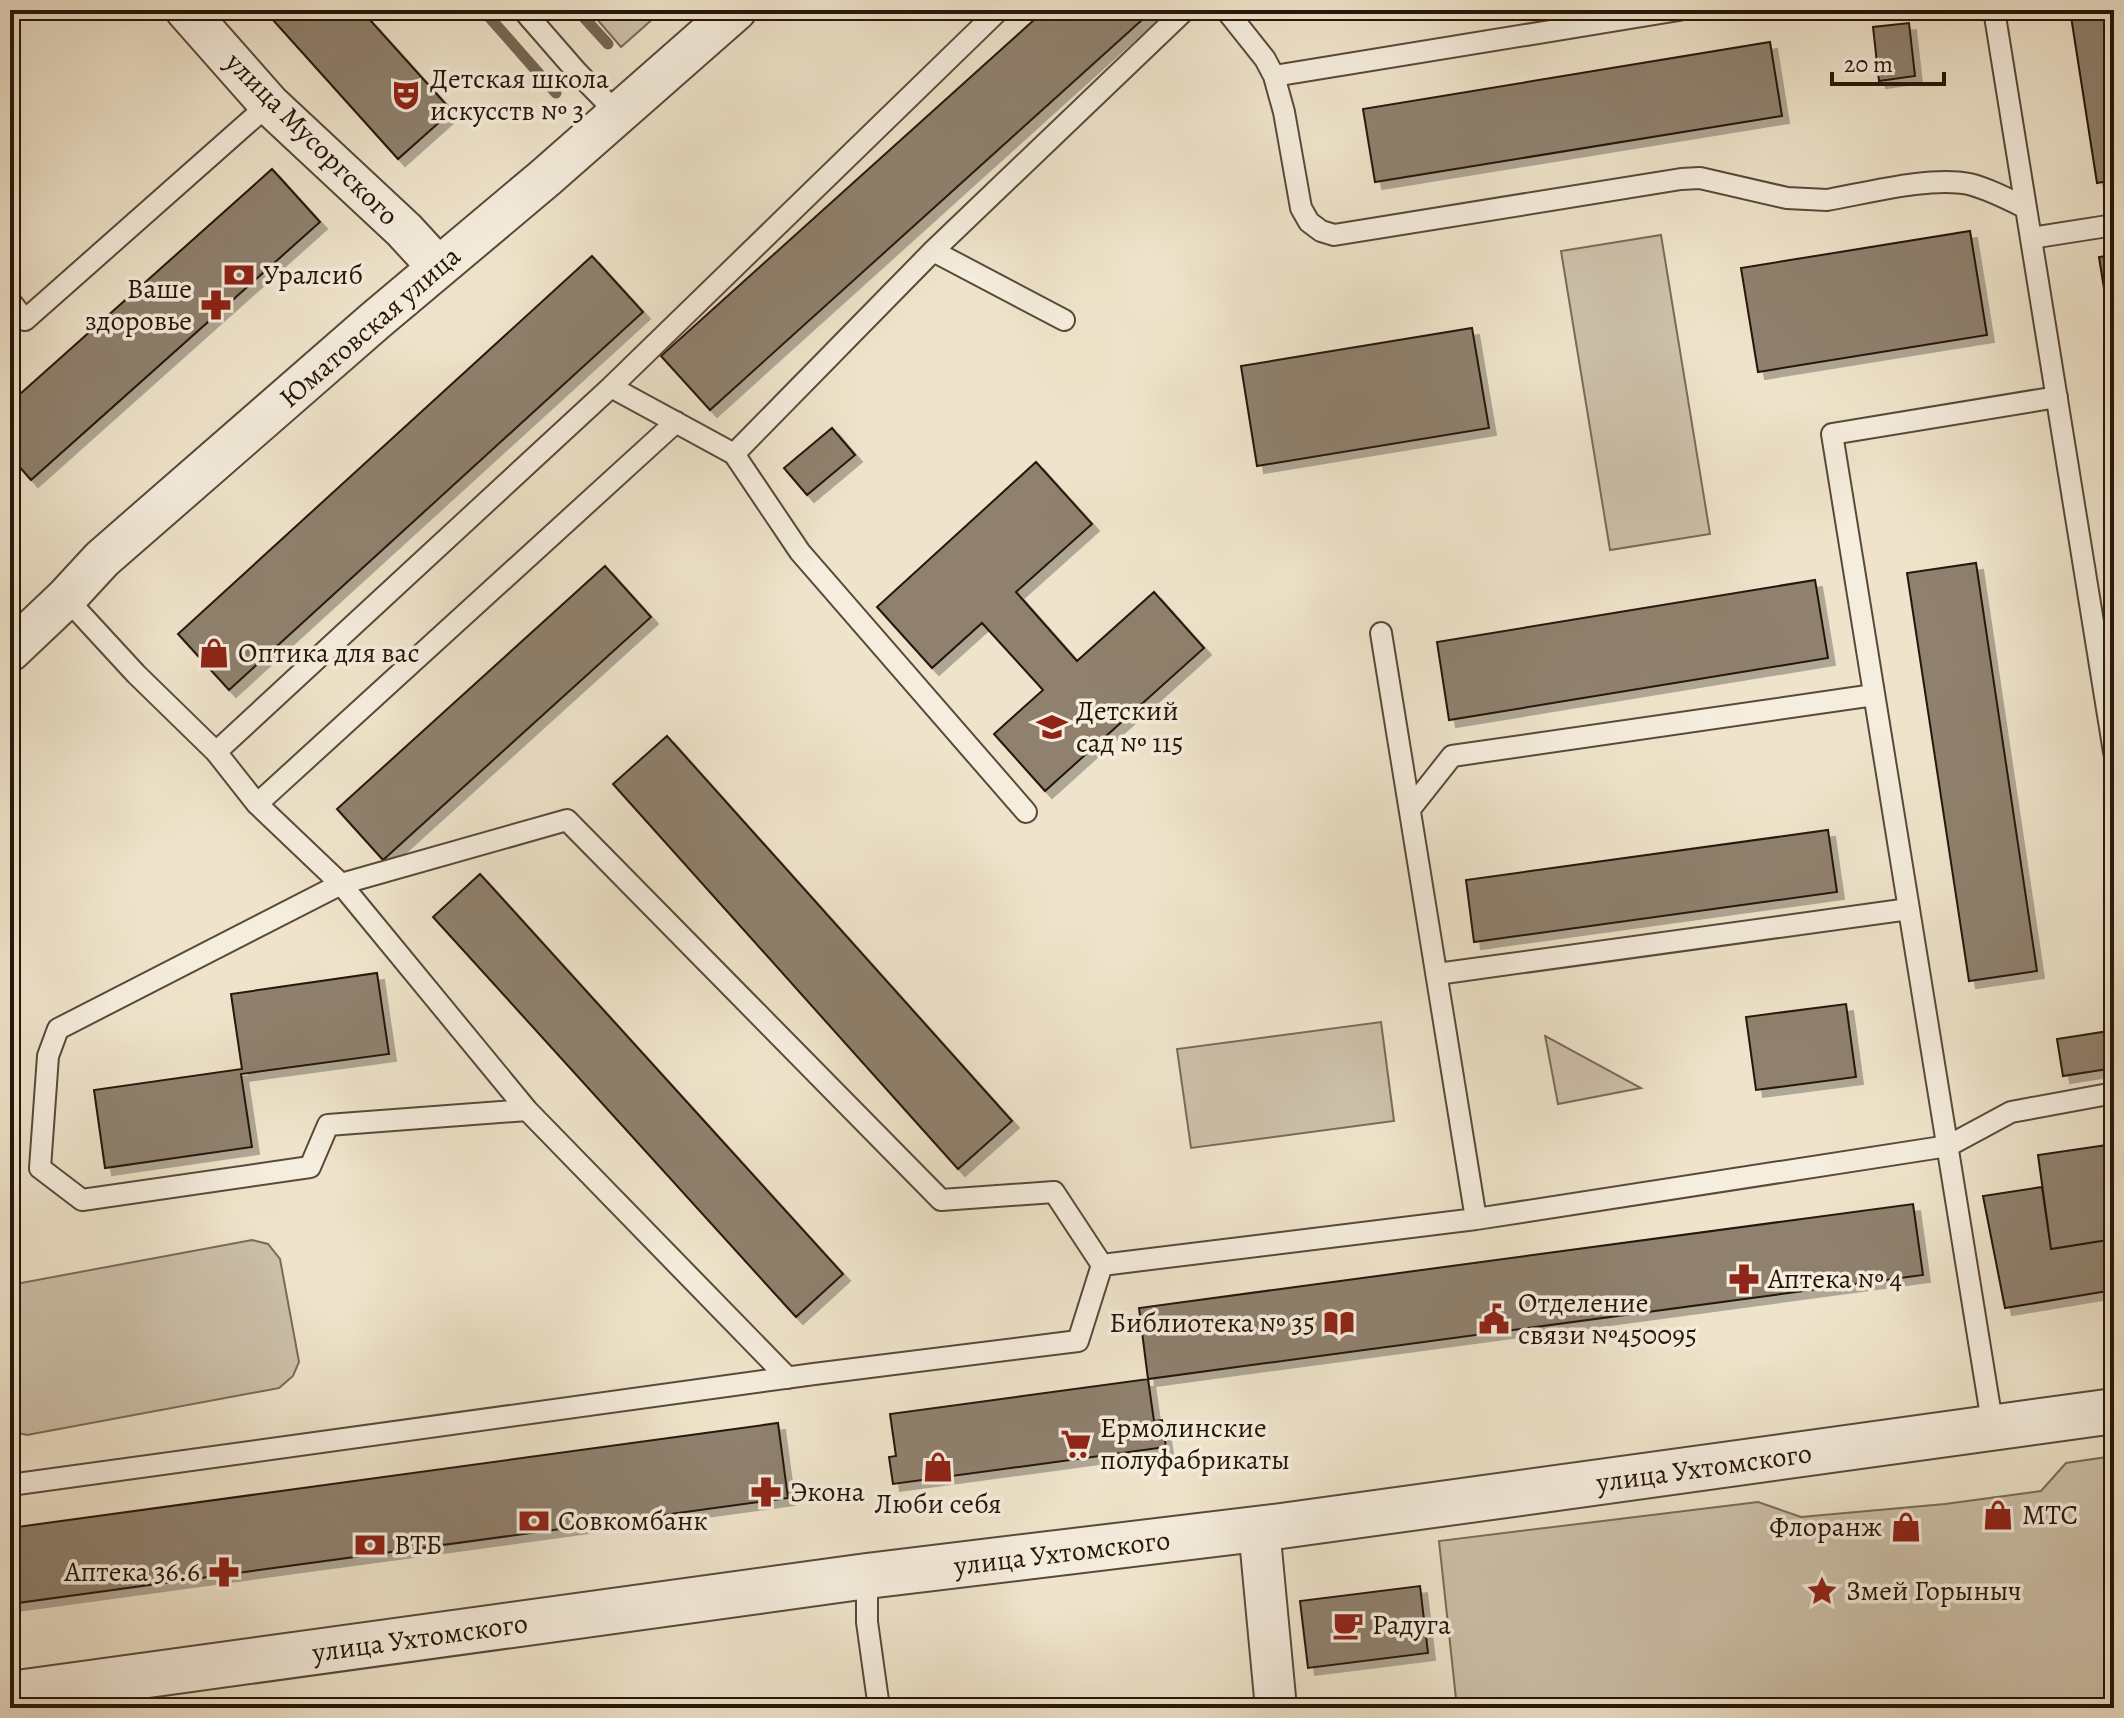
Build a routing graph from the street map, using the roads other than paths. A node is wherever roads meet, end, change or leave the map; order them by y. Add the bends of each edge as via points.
1 (186, 10) edge
2 (523, 10) edge
3 (736, 10) edge
4 (999, 10) edge
5 (1185, 10) edge
6 (1226, 10) edge
7 (1679, 10) edge
8 (1994, 10) edge
9 (1274, 76) junction
10 (269, 104) junction
11 (618, 114) junction
12 (2026, 208) junction
13 (2114, 225) edge
14 (2031, 238) junction
15 (933, 251) junction
16 (438, 267) junction
17 (10, 301) edge
18 (1064, 320) dead end
19 (611, 387) junction
20 (2057, 397) junction
21 (676, 422) junction
22 (734, 454) junction
23 (66, 598) junction
24 (1381, 633) dead end
25 (10, 651) edge
26 (1874, 695) junction
27 (216, 752) junction
28 (2114, 752) edge
29 (257, 804) junction
30 (1410, 809) junction
31 (1026, 812) dead end
32 (341, 884) junction
33 (1909, 909) junction
34 (1437, 974) junction
35 (2114, 1093) edge
36 (527, 1110) junction
37 (1948, 1146) junction
38 (1476, 1219) junction
39 (1102, 1265) junction
40 (788, 1378) junction
41 (2114, 1411) edge
42 (1993, 1428) junction
43 (10, 1485) edge
44 (1259, 1528) junction
45 (867, 1576) junction
46 (10, 1694) edge
47 (879, 1708) edge
48 (1276, 1708) edge

1 - 10 street, улица Мусоргского
2 - 11 lane
3 - 11 street, Юматовская улица
4 - 19 lane
5 - 15 lane
6 - 9 lane
7 - 9 lane
8 - 12 lane
9 - 12 lane via 1301,208 1309,222 1334,235 1700,178 1809,200 1935,182 1965,183
10 - 16 street, улица Мусоргского
10 - 17 lane via 25,320
11 - 16 street, Юматовская улица
12 - 14 lane
13 - 14 lane
14 - 20 lane
15 - 18 lane
15 - 22 lane
16 - 23 street, Юматовская улица via 102,559
19 - 21 lane
19 - 27 lane
20 - 26 lane via 1832,434
20 - 28 lane
21 - 22 lane
21 - 29 lane
22 - 31 lane via 800,552
23 - 25 street, Юматовская улица
23 - 27 lane
24 - 30 lane
26 - 30 lane via 1452,756
26 - 33 lane
27 - 29 lane
29 - 32 lane
30 - 34 lane
32 - 36 lane
32 - 36 lane via 58,1029 48,1056 40,1168 82,1200 310,1167 328,1125
32 - 39 lane via 567,820 941,1200 1054,1192
33 - 34 lane
33 - 37 lane
34 - 38 lane
35 - 37 lane via 2011,1112
36 - 40 lane
37 - 38 lane
37 - 42 lane
38 - 39 lane
39 - 40 lane via 1078,1341
40 - 43 lane
41 - 42 street, улица Ухтомского
42 - 44 street, улица Ухтомского
44 - 45 street, улица Ухтомского
44 - 48 street
45 - 46 street, улица Ухтомского
45 - 47 lane via 867,1622

